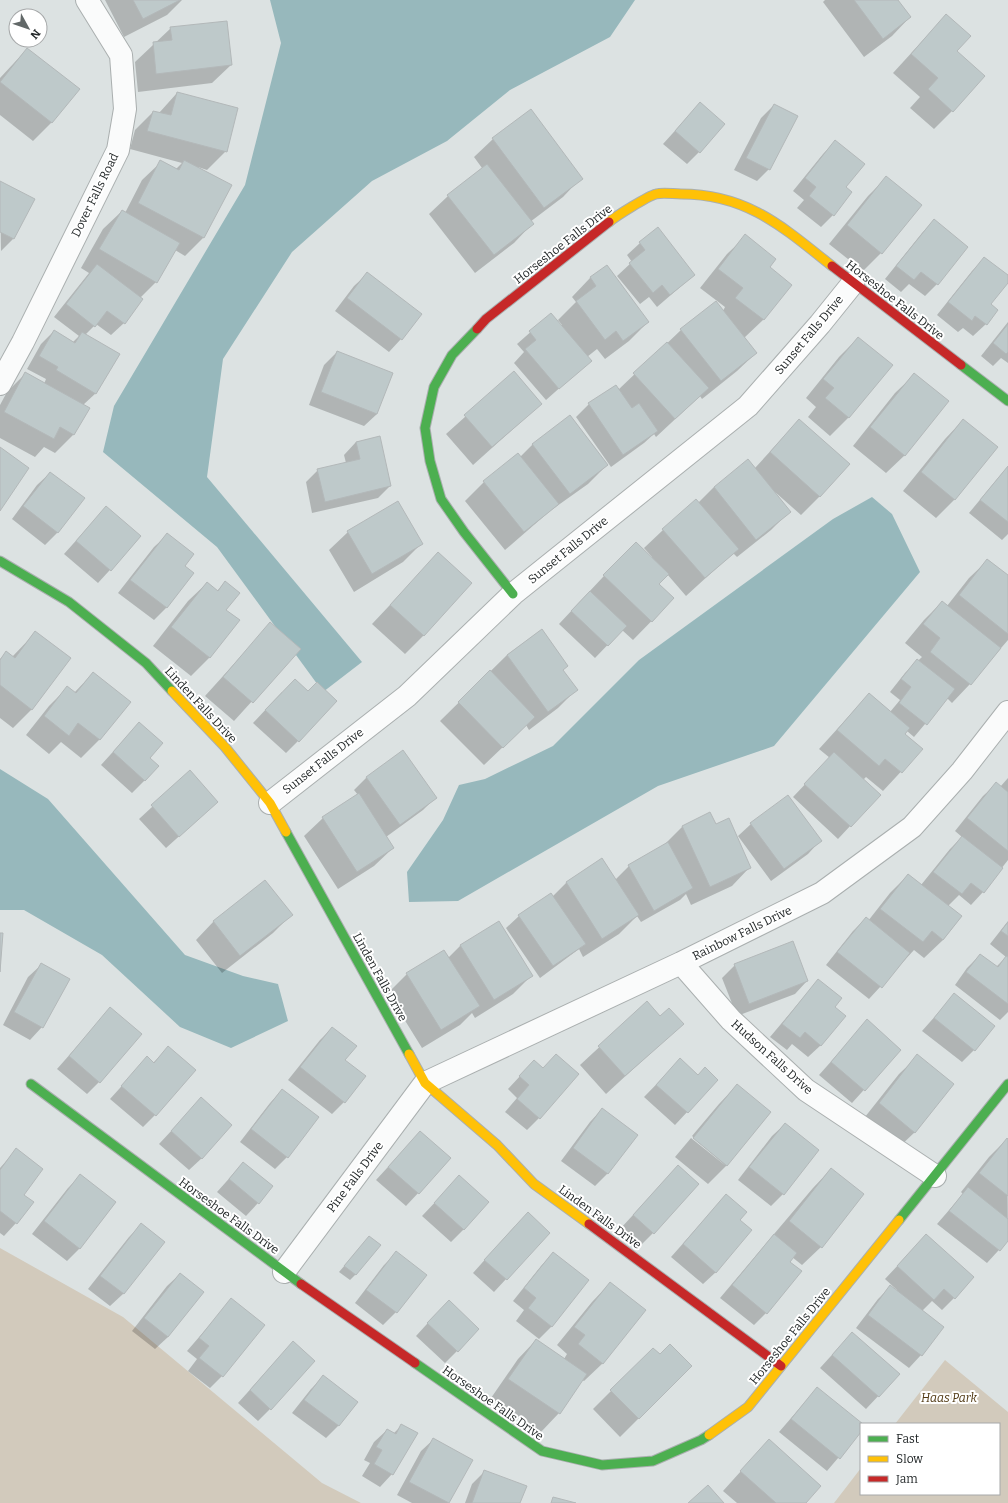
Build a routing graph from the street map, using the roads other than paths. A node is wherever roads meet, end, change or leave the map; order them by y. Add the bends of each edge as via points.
1 (87, 0) edge
2 (853, 283) junction
3 (0, 384) edge
4 (1008, 401) edge
5 (0, 561) edge
6 (514, 594) junction
7 (1008, 712) edge
8 (270, 804) junction
9 (681, 963) junction
10 (425, 1083) junction
11 (31, 1084) dead end
12 (1008, 1084) edge
13 (935, 1176) junction
14 (284, 1272) junction
15 (781, 1366) junction

1 - 3 street, Dover Falls Road via 121,55 125,109 118,150
2 - 4 street, Horseshoe Falls Drive
2 - 6 street, Sunset Falls Drive via 748,406
2 - 6 street, Horseshoe Falls Drive via 789,232 755,210 727,199 698,194 656,194 611,220 486,319 452,355 434,387 425,428 430,461 441,499
5 - 8 street, Linden Falls Drive via 69,602 146,662 225,747
6 - 8 street, Sunset Falls Drive via 407,696
7 - 9 street, Rainbow Falls Drive via 962,771 912,827 822,893
8 - 10 street, Linden Falls Drive
9 - 10 street, Rainbow Falls Drive
9 - 13 street, Hudson Falls Drive via 731,1020 806,1090
10 - 14 street, Pine Falls Drive
10 - 15 street, Linden Falls Drive via 497,1145 534,1184
11 - 14 street, Horseshoe Falls Drive
12 - 13 street, Horseshoe Falls Drive
13 - 15 street, Horseshoe Falls Drive
14 - 15 street, Horseshoe Falls Drive via 542,1451 602,1465 653,1461 701,1440 748,1407

